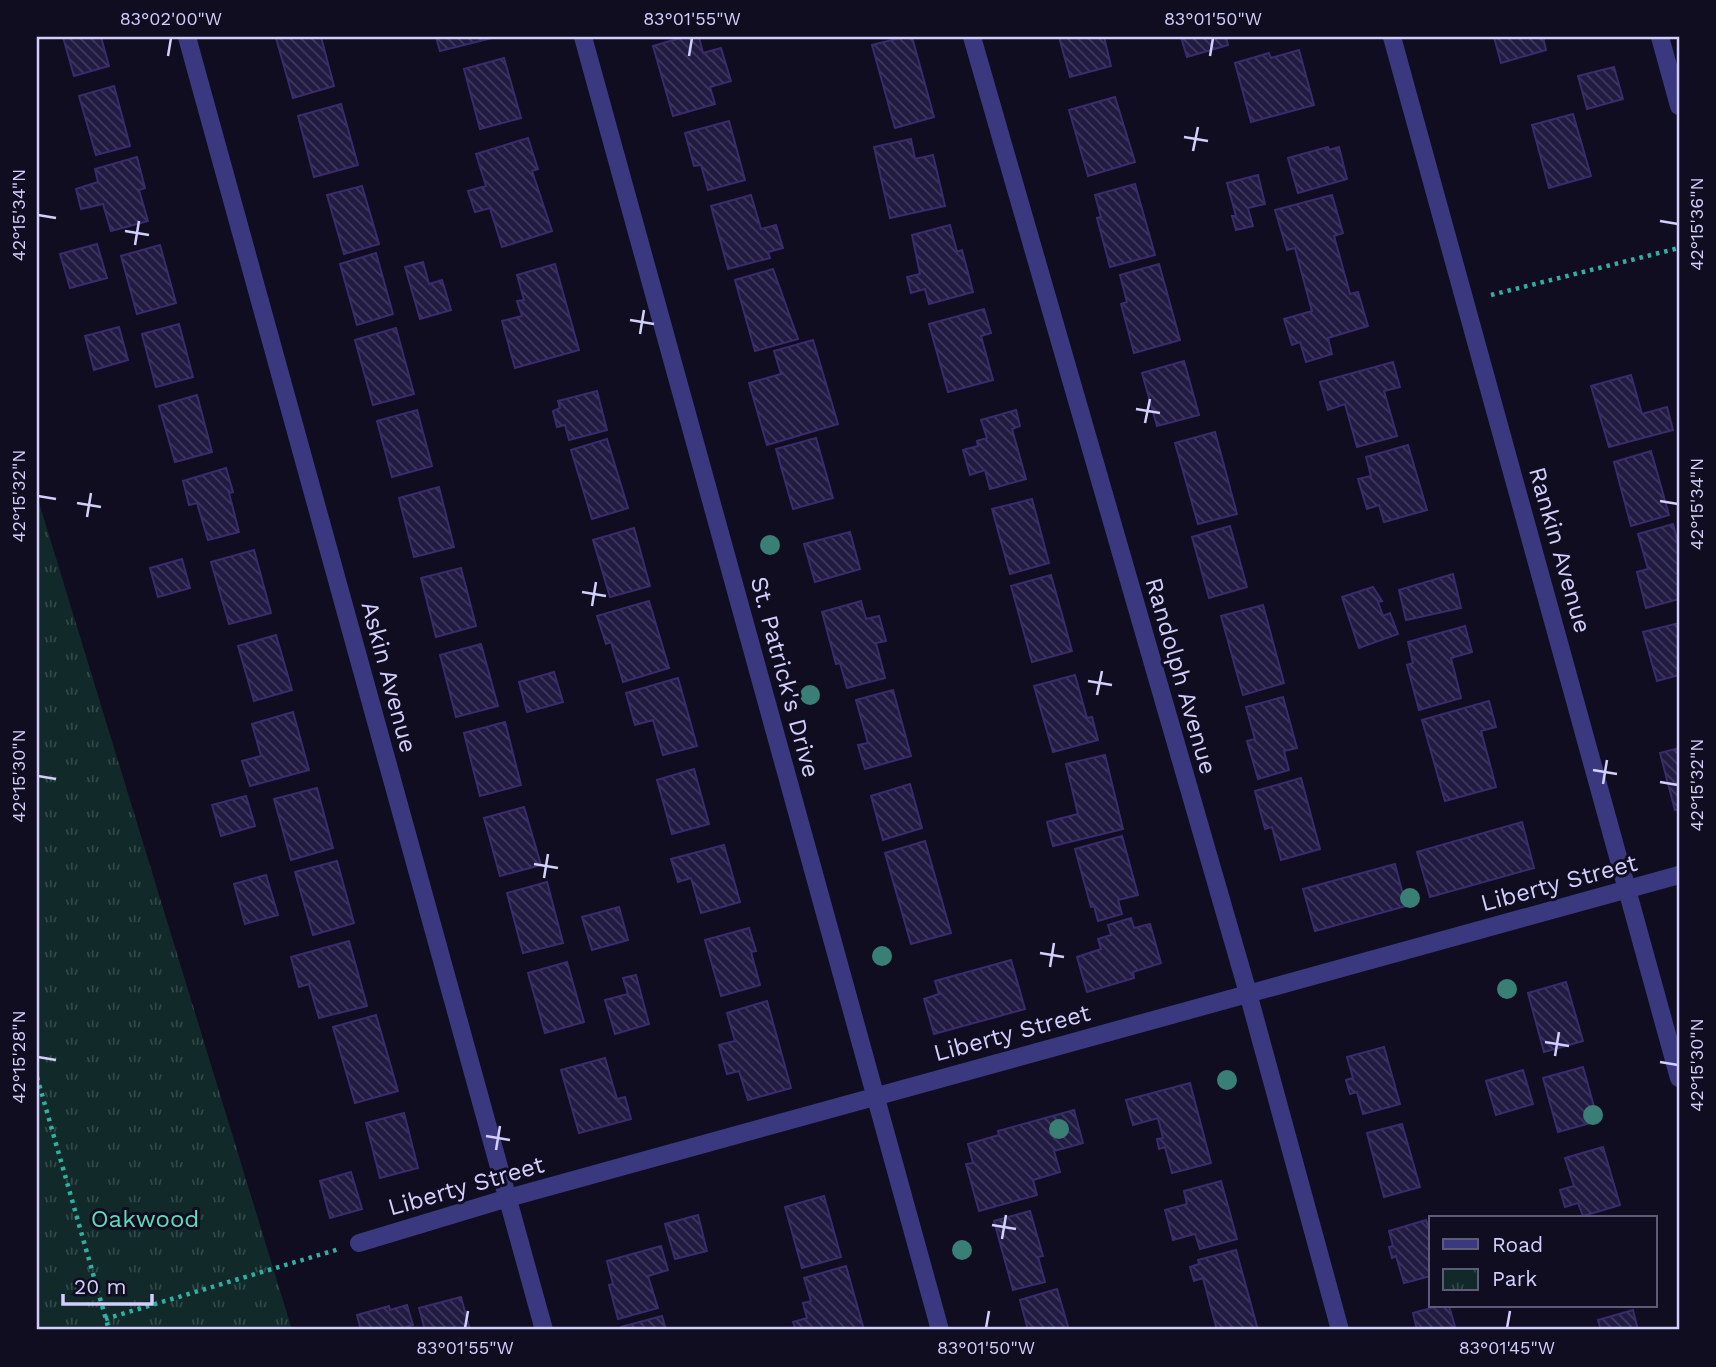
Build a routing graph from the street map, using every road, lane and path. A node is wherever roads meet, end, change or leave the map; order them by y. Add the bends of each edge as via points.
1 (187, 37) edge
2 (583, 37) edge
3 (972, 37) edge
4 (1392, 37) edge
5 (1660, 37) edge
6 (1679, 106) edge
7 (1679, 248) edge
8 (1491, 295) dead end
9 (1679, 875) edge
10 (1629, 889) junction
11 (1248, 993) junction
12 (37, 1077) edge
13 (1679, 1078) edge
14 (875, 1096) junction
15 (508, 1198) junction
16 (359, 1243) joint
17 (105, 1319) junction
18 (109, 1330) edge
19 (544, 1330) edge
20 (940, 1330) edge
21 (1340, 1330) edge

1 - 15 street, Askin Avenue
2 - 14 street, St. Patrick's Drive
3 - 11 street, Randolph Avenue
4 - 10 street, Rankin Avenue
5 - 6 street
7 - 8 path
9 - 10 street, Liberty Street
10 - 11 street, Liberty Street
10 - 13 street, Rankin Avenue
11 - 14 street, Liberty Street
11 - 21 street, Randolph Avenue
12 - 17 path
14 - 15 street, Liberty Street
14 - 20 street, St. Patrick's Drive
15 - 16 street, Liberty Street
15 - 19 street, Askin Avenue
16 - 17 path
17 - 18 path

